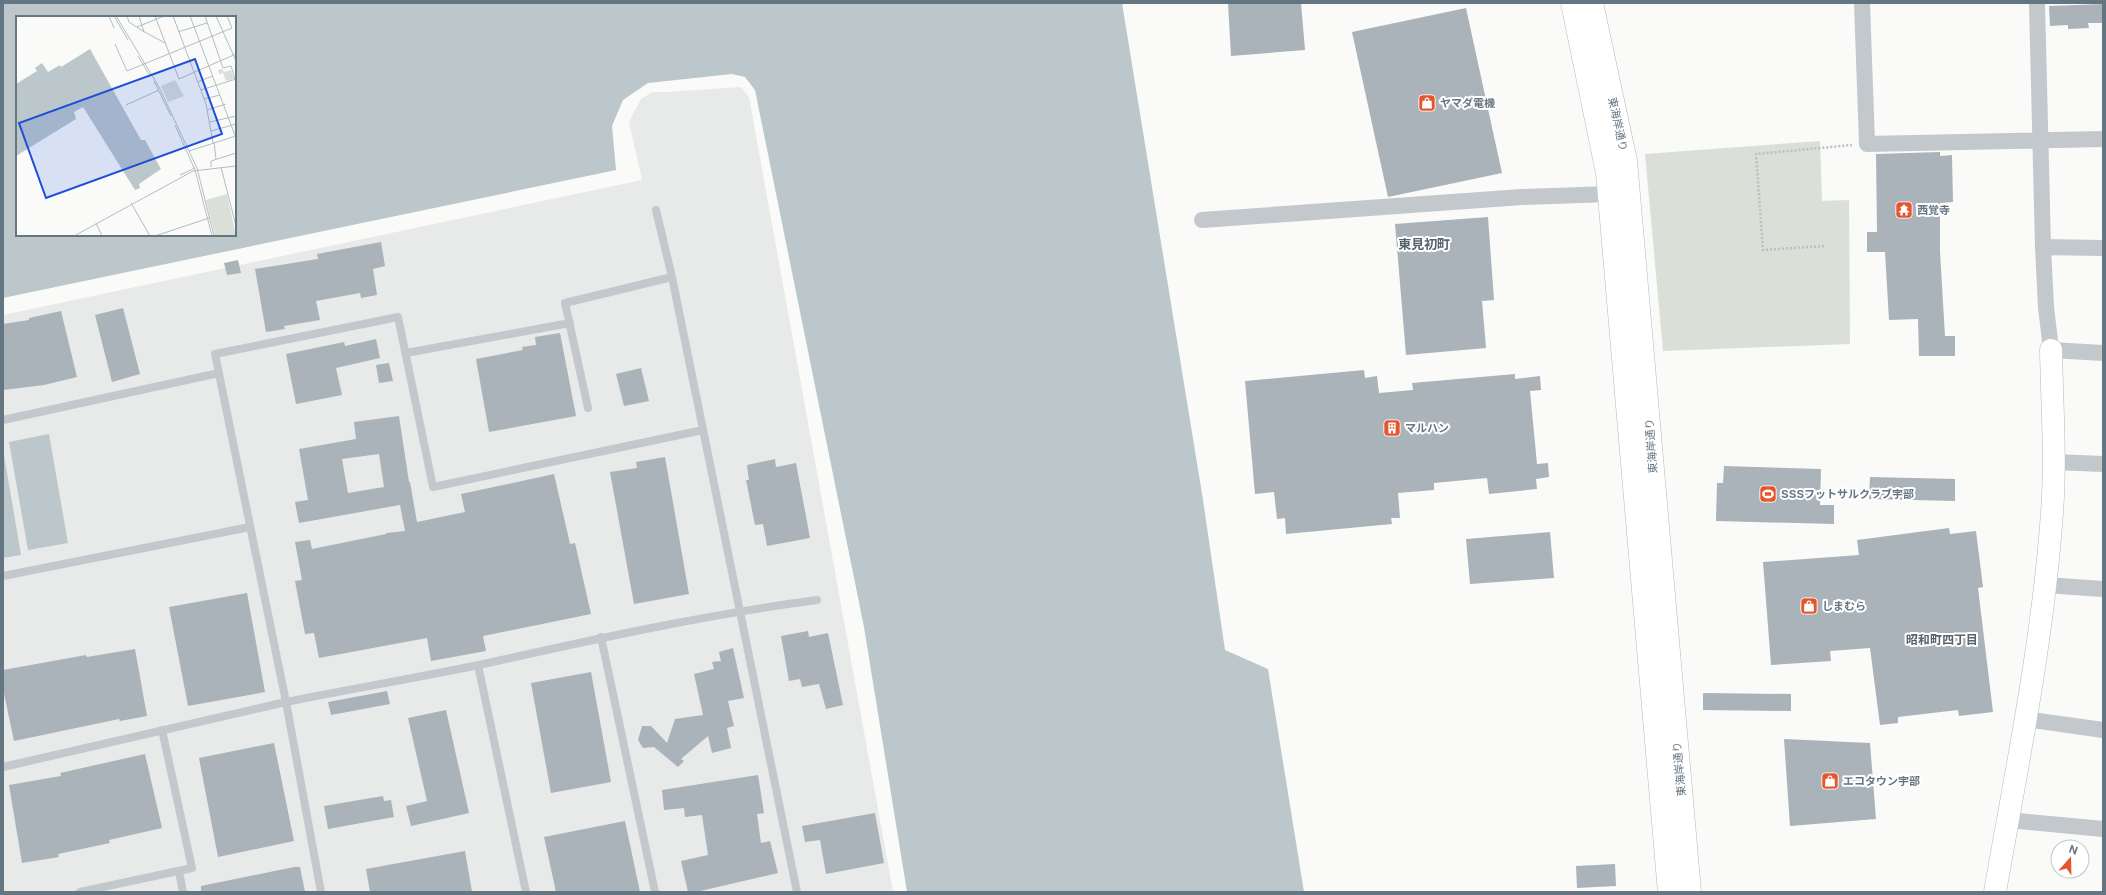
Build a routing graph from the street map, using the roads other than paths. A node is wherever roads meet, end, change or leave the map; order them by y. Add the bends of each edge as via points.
1 (1572, 3) edge
2 (1592, 3) edge
3 (1862, 3) edge
4 (2037, 3) edge
5 (2103, 139) edge
6 (2041, 140) junction
7 (1609, 194) junction
8 (656, 210) dead end
9 (1202, 220) dead end
10 (2043, 247) junction
11 (2103, 248) edge
12 (672, 277) junction
13 (570, 323) junction
14 (2051, 350) junction
15 (2103, 352) edge
16 (406, 353) junction
17 (219, 374) junction
18 (588, 408) dead end
19 (3, 420) edge
20 (703, 430) junction
21 (2054, 462) junction
22 (2103, 464) edge
23 (250, 527) junction
24 (3, 576) edge
25 (2045, 585) junction
26 (2103, 589) edge
27 (817, 600) dead end
28 (740, 610) junction
29 (601, 637) junction
30 (478, 665) junction
31 (286, 702) junction
32 (2025, 719) junction
33 (162, 730) junction
34 (2103, 730) edge
35 (3, 767) edge
36 (2008, 820) junction
37 (2103, 829) edge
38 (179, 871) junction
39 (80, 892) edge
40 (183, 892) edge
41 (321, 892) edge
42 (526, 892) edge
43 (655, 892) edge
44 (797, 892) edge
45 (1669, 892) edge
46 (1690, 892) edge
47 (1995, 892) edge

1 - 7 street, 東海岸通り via 1604,155
2 - 46 street, 東海岸通り via 1626,161
3 - 6 street via 1867,144
4 - 6 street
5 - 6 street
6 - 10 street
7 - 9 street via 1522,197
7 - 45 street, 東海岸通り
8 - 12 lane
10 - 11 street
10 - 14 street
12 - 13 lane via 565,303
12 - 20 lane
13 - 16 lane
13 - 18 lane
14 - 15 street
14 - 21 street
16 - 17 lane via 398,317 215,354
16 - 20 lane via 433,487
17 - 19 lane
17 - 23 lane
20 - 28 lane
21 - 22 street
21 - 25 street
23 - 24 lane
23 - 31 lane
25 - 26 street
25 - 32 street via 2040,637
27 - 28 lane
28 - 29 lane
28 - 44 lane
29 - 30 lane
29 - 43 lane
30 - 31 lane
30 - 42 lane
31 - 33 lane
31 - 41 lane
32 - 34 street
32 - 36 street
33 - 35 lane
33 - 38 lane via 192,868
36 - 37 street
36 - 47 street
38 - 39 lane
38 - 40 lane

